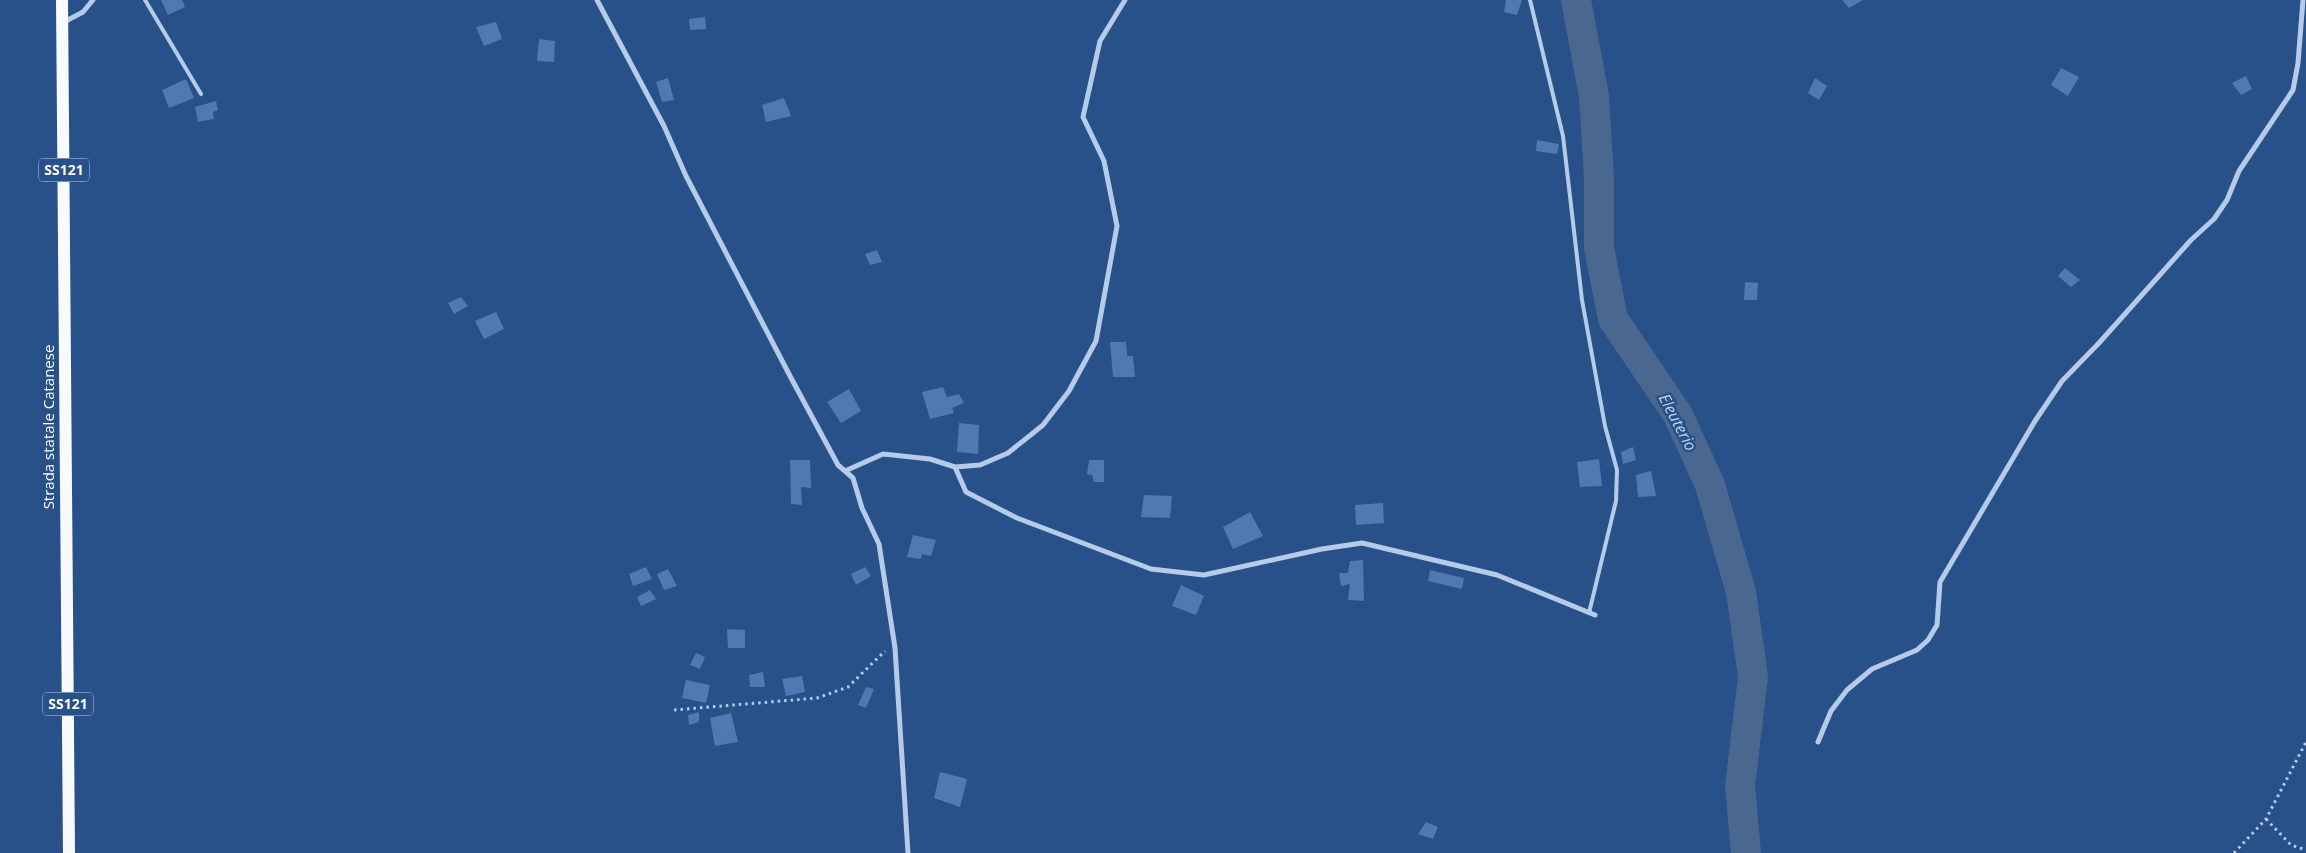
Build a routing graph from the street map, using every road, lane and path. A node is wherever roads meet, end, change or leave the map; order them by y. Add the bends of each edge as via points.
1 (62, 0) edge
2 (92, 0) edge
3 (145, 0) edge
4 (597, 0) edge
5 (1124, 0) edge
6 (1530, 0) edge
7 (2303, 0) edge
8 (62, 22) junction
9 (201, 94) dead end
10 (955, 467) junction
11 (845, 471) junction
12 (1589, 612) junction
13 (1595, 615) dead end
14 (894, 641) junction
15 (674, 710) dead end
16 (1818, 742) dead end
17 (2306, 742) edge
18 (2266, 819) junction
19 (2306, 850) edge
20 (69, 853) edge
21 (908, 853) edge
22 (2234, 853) edge

1 - 8 main road, Strada statale Catanese / SS121
2 - 8 street via 83,12
3 - 9 lane
4 - 11 street via 790,376 838,465
5 - 10 street via 1100,41 1083,117 1104,160 1116,226 1096,341 1069,391 1043,425 1008,453 980,465
6 - 12 lane via 1563,136 1582,300 1605,426 1617,470 1616,501
7 - 16 street via 2293,90 2239,171 2227,200 2214,219 2062,380 2034,421 1940,582 1936,625 1928,640 1917,650 1872,669 1847,690 1831,711
8 - 20 main road, Strada statale Catanese / SS121
10 - 11 street via 930,459 883,454
10 - 12 street via 966,492 1017,518 1151,568 1204,575 1362,543 1497,576
11 - 14 street via 852,478 879,544
12 - 13 street
14 - 15 path via 848,687 817,698
14 - 21 street
17 - 18 path
18 - 19 path via 2291,845
18 - 22 path

